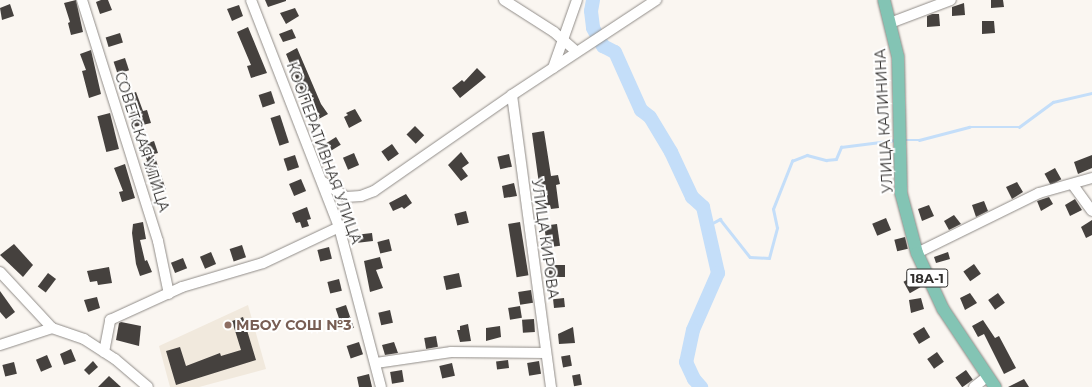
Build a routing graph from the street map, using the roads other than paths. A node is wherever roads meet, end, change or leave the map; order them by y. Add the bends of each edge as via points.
1 (82, 0) edge
2 (251, 0) edge
3 (504, 0) edge
4 (577, 0) edge
5 (656, 0) edge
6 (884, 0) edge
7 (951, 0) edge
8 (521, 5) edge
9 (890, 23) junction
10 (563, 40) junction
11 (578, 51) junction
12 (553, 68) junction
13 (512, 95) junction
14 (1092, 178) edge
15 (323, 182) junction
16 (1073, 185) junction
17 (1092, 211) edge
18 (339, 227) junction
19 (917, 252) junction
20 (0, 272) edge
21 (168, 294) junction
22 (52, 328) junction
23 (0, 346) edge
24 (104, 352) junction
25 (546, 353) junction
26 (376, 363) junction
27 (991, 382) edge
28 (148, 387) edge
29 (380, 387) edge
30 (551, 387) edge
31 (974, 387) edge

1 - 21 street, СОВЕТСКАЯ УЛИЦА via 158,241
2 - 15 street, КООПЕРАТИВНАЯ УЛИЦА
3 - 8 street
4 - 10 street
5 - 11 street
6 - 9 main road, УЛИЦА КАЛИНИНА / 18А-1
7 - 9 street
8 - 10 street
9 - 19 main road, УЛИЦА КАЛИНИНА / 18А-1 via 898,57 901,193
10 - 11 street
10 - 12 street
11 - 12 street
12 - 13 street
13 - 15 street via 374,191 361,196 346,197
13 - 25 street, УЛИЦА КИРОВА
14 - 16 street
15 - 18 street, КООПЕРАТИВНАЯ УЛИЦА
16 - 17 street
16 - 19 street via 1039,193
18 - 21 street via 263,263 182,287
18 - 26 street, КООПЕРАТИВНАЯ УЛИЦА
19 - 27 main road, УЛИЦА КАЛИНИНА / 18А-1 via 943,309
20 - 22 street
21 - 24 street via 110,320
22 - 23 street
22 - 24 street via 84,340
24 - 28 street
25 - 26 street via 451,352
25 - 30 street, УЛИЦА КИРОВА
26 - 29 street, КООПЕРАТИВНАЯ УЛИЦА
27 - 31 street

